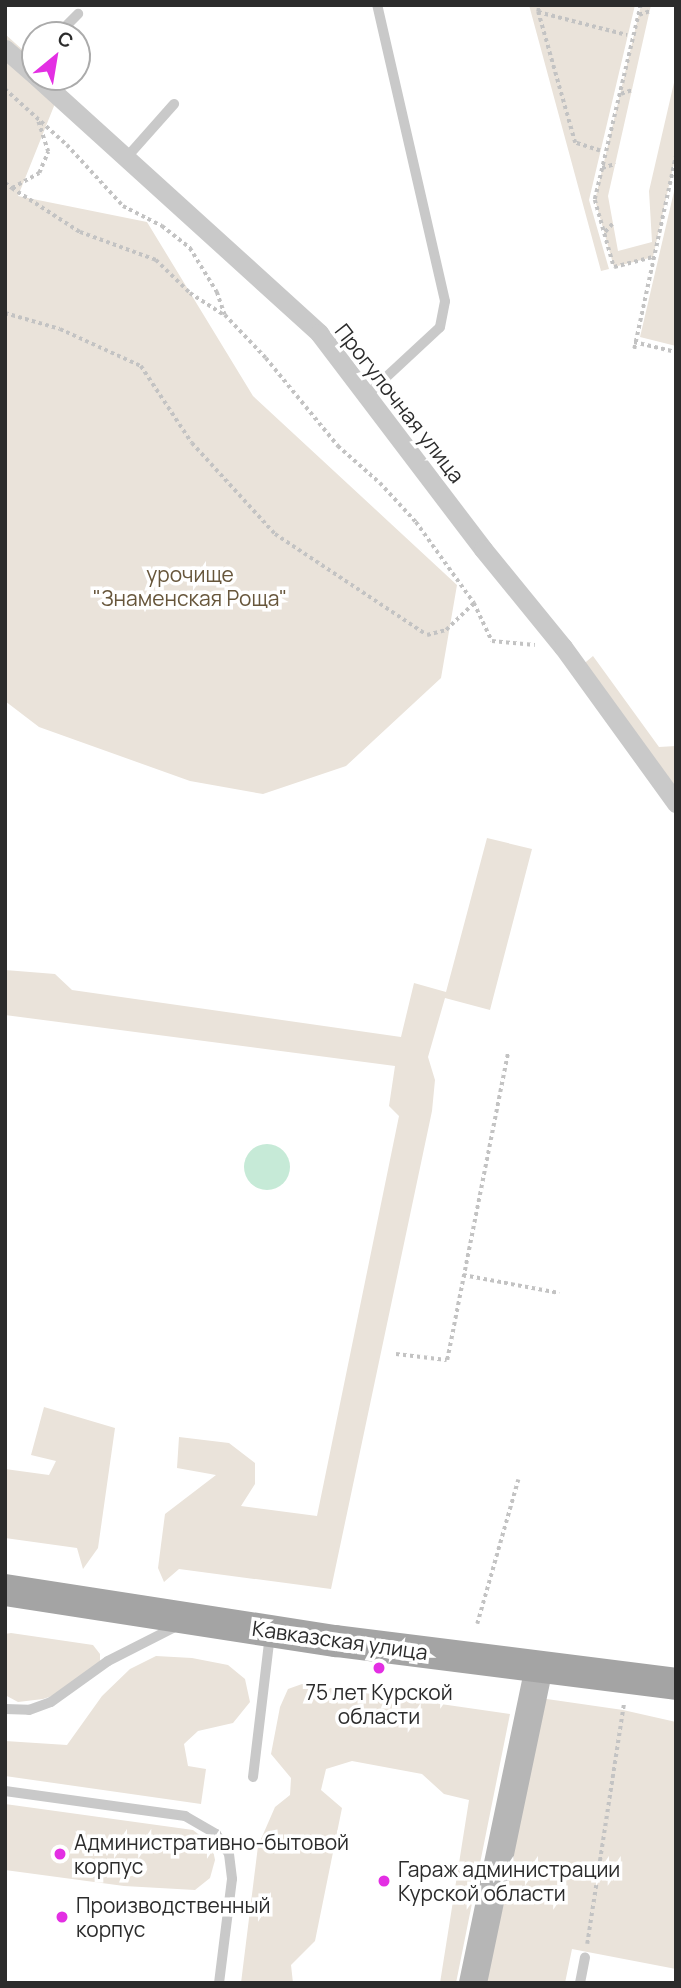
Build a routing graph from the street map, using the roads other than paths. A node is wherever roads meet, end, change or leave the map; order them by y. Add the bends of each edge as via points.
1 (377, 5) edge
2 (78, 14) dead end
3 (71, 21) edge
4 (5, 49) edge
5 (21, 60) edge
6 (56, 91) edge
7 (174, 104) dead end
8 (127, 157) junction
9 (368, 394) junction
10 (676, 803) edge
11 (5, 1590) edge
12 (194, 1620) junction
13 (270, 1631) junction
14 (539, 1668) junction
15 (676, 1685) edge
16 (6, 1709) edge
17 (253, 1777) dead end
18 (5, 1791) edge
19 (585, 1957) road end
20 (219, 1983) edge
21 (473, 1983) edge
22 (580, 1983) edge

1 - 9 lane via 445,300 440,327
2 - 3 lane
4 - 5 street, Прогулочная улица
6 - 8 street, Прогулочная улица
7 - 8 lane
8 - 9 street, Прогулочная улица via 319,333
9 - 10 street, Прогулочная улица via 483,549 563,647
11 - 12 main road, Кавказская улица
12 - 13 main road, Кавказская улица
12 - 16 lane via 135,1645 51,1703 29,1710
13 - 14 main road, Кавказская улица
13 - 17 lane
14 - 15 main road, Кавказская улица
14 - 21 street
18 - 20 lane via 185,1816 216,1834 229,1854 232,1879
19 - 22 lane

